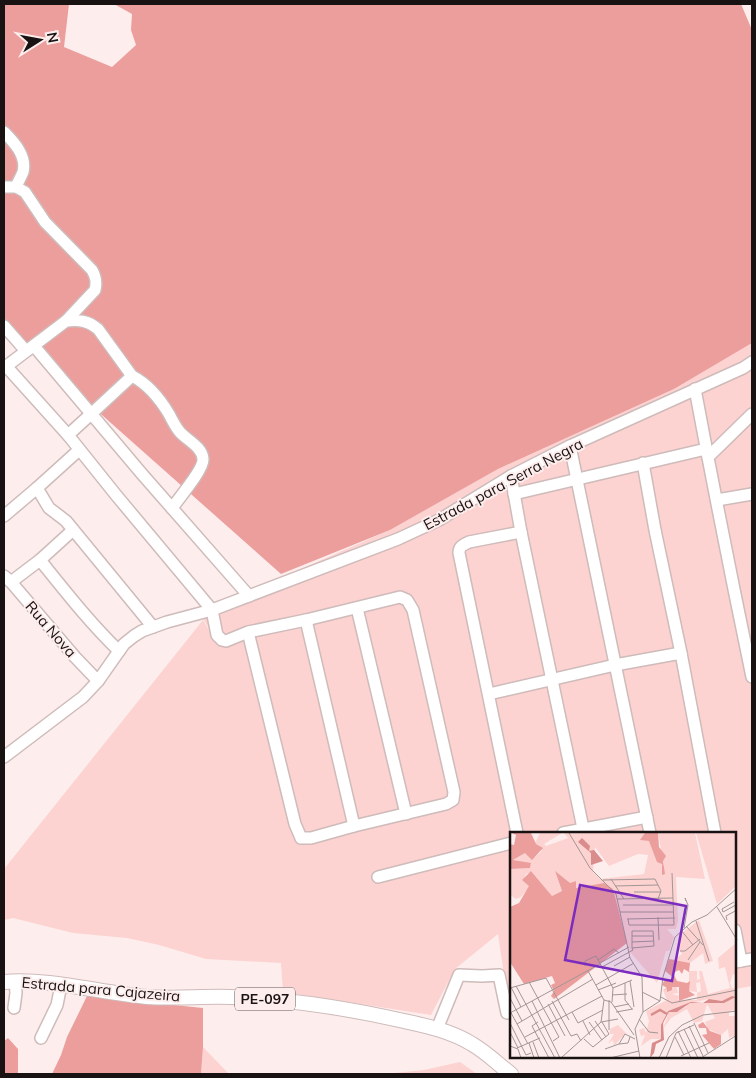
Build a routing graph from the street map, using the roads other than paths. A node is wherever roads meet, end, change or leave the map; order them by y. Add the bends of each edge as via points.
1 (4, 132) edge
2 (10, 187) edge
3 (66, 321) junction
4 (4, 326) edge
5 (30, 348) junction
6 (752, 362) edge
7 (5, 367) edge
8 (132, 376) junction
9 (695, 389) junction
10 (91, 414) junction
11 (752, 414) edge
12 (68, 435) junction
13 (570, 446) junction
14 (79, 450) junction
15 (707, 453) junction
16 (643, 464) junction
17 (511, 476) junction
18 (577, 479) junction
19 (37, 488) junction
20 (514, 494) junction
21 (752, 494) edge
22 (717, 500) junction
23 (172, 508) junction
24 (4, 516) edge
25 (73, 530) junction
26 (521, 532) junction
27 (40, 560) junction
28 (7, 579) edge
29 (249, 596) junction
30 (357, 608) junction
31 (212, 610) junction
32 (306, 620) junction
33 (153, 627) junction
34 (248, 632) junction
35 (119, 650) junction
36 (681, 653) junction
37 (615, 665) junction
38 (752, 677) edge
39 (551, 679) junction
40 (98, 681) junction
41 (488, 694) junction
42 (4, 757) edge
43 (406, 814) junction
44 (647, 817) junction
45 (354, 826) junction
46 (583, 831) edge
47 (517, 832) edge
48 (650, 832) edge
49 (715, 832) edge
50 (510, 843) edge
51 (378, 877) dead end
52 (736, 934) edge
53 (743, 961) edge
54 (9, 982) edge
55 (61, 985) junction
56 (14, 1008) dead end
57 (507, 1013) dead end
58 (437, 1029) junction
59 (41, 1038) dead end
60 (511, 1074) edge

1 - 2 street via 21,152 24,163 23,171
2 - 3 street via 25,192 45,222 94,274 95,290
3 - 5 street
3 - 8 street via 82,320 93,324
4 - 5 street
5 - 7 street
5 - 10 street
6 - 9 street, Estrada para Serra Negra
7 - 12 street
8 - 10 street
8 - 23 street via 148,387 203,458 199,471
9 - 13 street, Estrada para Serra Negra
9 - 15 street
10 - 12 street
10 - 23 street
11 - 15 street
12 - 14 street
13 - 17 street, Estrada para Serra Negra
13 - 18 street
14 - 19 street
14 - 31 street
15 - 16 street
15 - 22 street
16 - 18 street
16 - 36 street
17 - 20 street
17 - 29 street, Estrada para Serra Negra via 439,520 398,539
18 - 20 street
18 - 37 street
19 - 24 street
19 - 25 street via 49,508
20 - 26 street
21 - 22 street
22 - 38 street
23 - 29 street
25 - 27 street
25 - 33 street
26 - 39 street
26 - 41 street via 468,542 459,548
27 - 28 street
27 - 35 street
28 - 40 street, Rua Nova
29 - 31 street, Estrada para Serra Negra
30 - 32 street
30 - 43 street
30 - 43 street via 400,597 407,600 413,610 454,797 450,803
31 - 33 street, Estrada para Serra Negra
31 - 34 street via 217,635 222,640
32 - 34 street
32 - 45 street
33 - 35 street, Estrada para Serra Negra via 134,636
34 - 45 street via 298,833 301,838 310,838
35 - 40 street, Estrada para Serra Negra
36 - 37 street
36 - 49 street
37 - 39 street
37 - 44 street
39 - 41 street
39 - 46 street
40 - 42 street, Estrada para Serra Negra
41 - 47 street
43 - 45 street
44 - 46 street
44 - 48 street
50 - 51 street
52 - 53 street
54 - 55 main road, Estrada para Cajazeira / PE-097
54 - 56 street via 16,993
55 - 58 main road, Estrada para Cajazeira / PE-097 via 156,997 275,1000 360,1011
55 - 59 street via 57,1005
57 - 58 street via 499,975 459,975
58 - 60 main road, Estrada para Cajazeira / PE-097 via 471,1043

